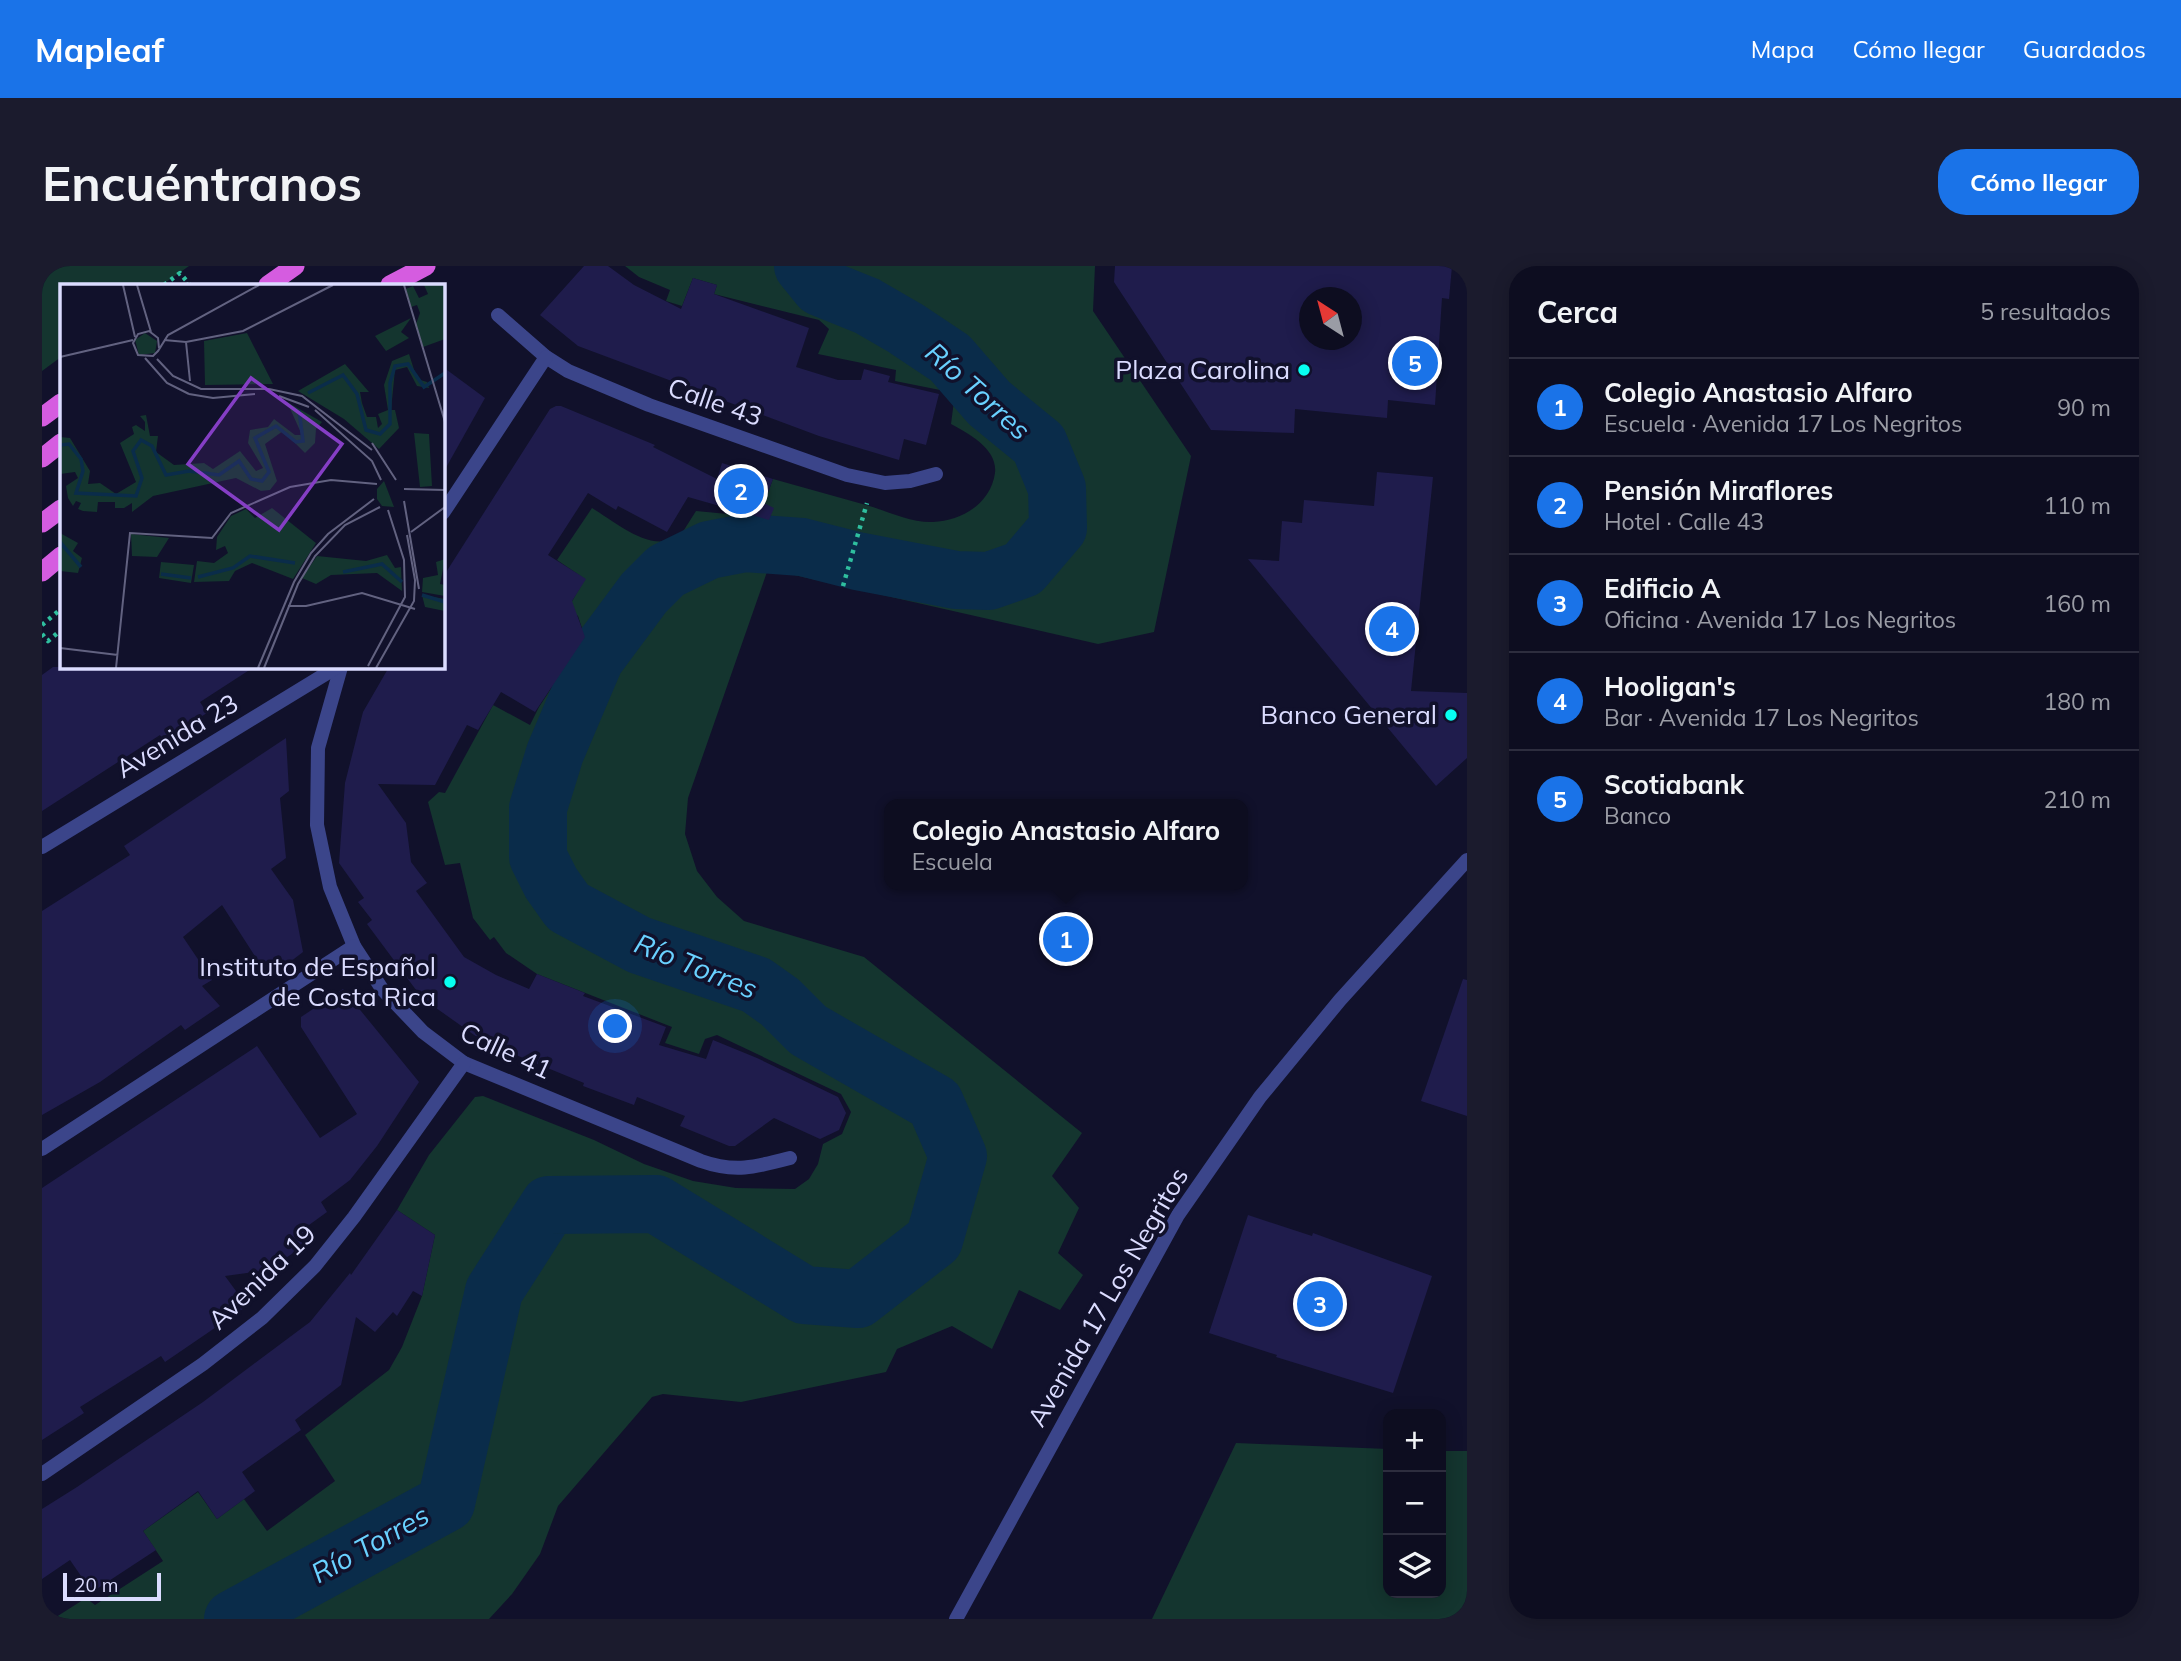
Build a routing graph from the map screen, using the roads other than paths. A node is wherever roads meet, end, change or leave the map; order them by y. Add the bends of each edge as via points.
1 (295, 266) edge
2 (426, 266) edge
3 (269, 284) edge
4 (392, 284) edge
5 (498, 315) dead end
6 (546, 357) junction
7 (60, 404) edge
8 (42, 417) edge
9 (60, 444) edge
10 (42, 458) edge
11 (936, 474) dead end
12 (60, 510) edge
13 (444, 511) edge
14 (42, 523) edge
15 (60, 557) edge
16 (42, 572) edge
17 (337, 668) edge
18 (339, 668) edge
19 (42, 847) edge
20 (1467, 860) edge
21 (354, 946) junction
22 (464, 1063) junction
23 (42, 1149) edge
24 (790, 1158) dead end
25 (42, 1474) edge
26 (956, 1619) edge

1 - 3 highway
2 - 4 highway
5 - 6 street, Calle 43
6 - 11 street, Calle 43 via 649,405 847,475 884,484
6 - 13 street
7 - 8 highway
9 - 10 highway
12 - 14 highway
15 - 16 highway
17 - 19 street, Avenida 23
18 - 21 street, Calle 41 via 318,748 317,825 330,887
20 - 26 street, Avenida 17 Los Negritos via 1340,1000 1260,1097 1178,1215
21 - 22 street, Calle 41 via 400,1009
21 - 23 street
22 - 24 street, Calle 41 via 718,1167 754,1167
22 - 25 street, Avenida 19 via 354,1217 315,1266 262,1318

